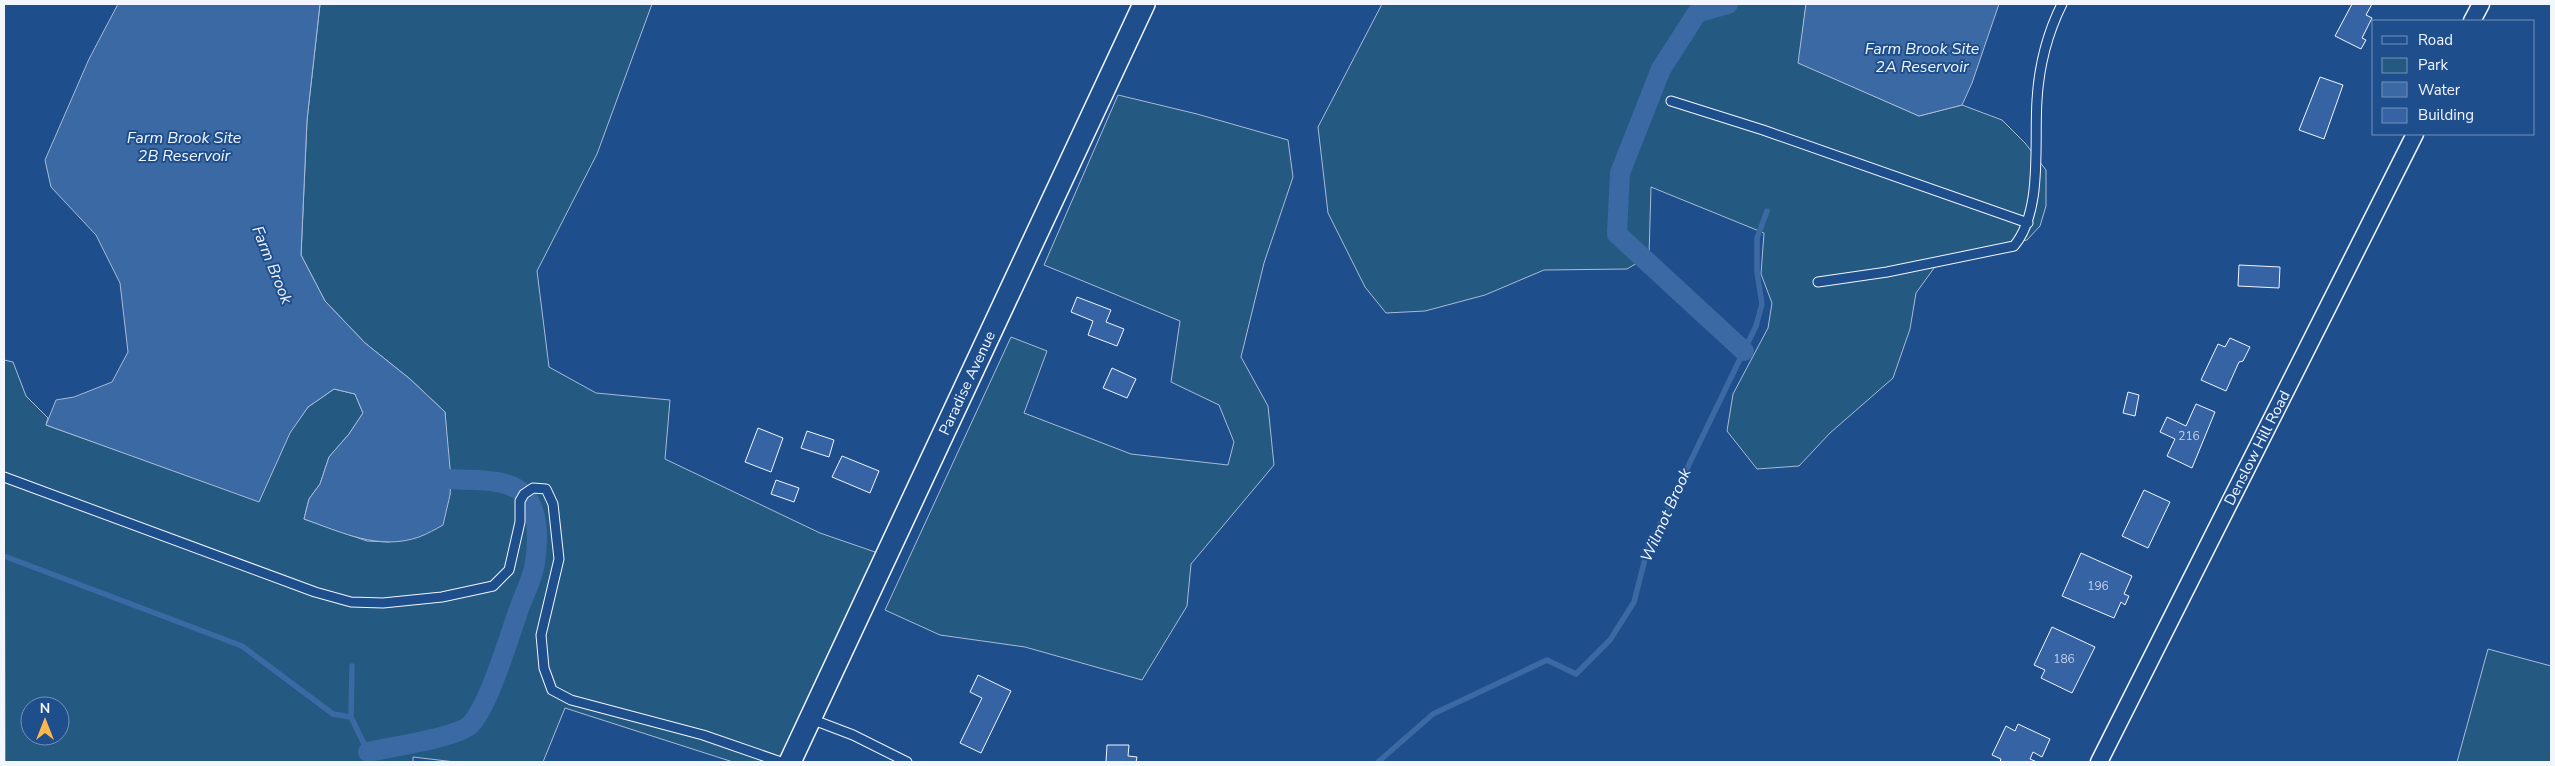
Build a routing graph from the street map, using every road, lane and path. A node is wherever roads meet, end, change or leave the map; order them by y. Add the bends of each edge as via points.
1 (1144, 4) edge
2 (2062, 4) edge
3 (2481, 4) edge
4 (2473, 20) edge
5 (1671, 101) dead end
6 (2414, 135) edge
7 (2028, 224) junction
8 (1818, 282) dead end
9 (4, 477) edge
10 (810, 718) junction
11 (781, 762) edge
12 (790, 762) edge
13 (907, 762) edge
14 (2099, 762) edge

1 - 10 street, Paradise Avenue
2 - 7 lane via 2042,57
3 - 4 street
5 - 7 lane via 1764,130
6 - 14 street, Denslow Hill Road
7 - 8 lane via 2014,246 1887,272
9 - 11 lane via 315,592 351,602 383,603 442,597 493,586 509,570 524,494 533,488 546,489 553,504 559,559 541,634 544,668 552,690 571,700 703,735
10 - 12 street, Paradise Avenue
10 - 13 lane

